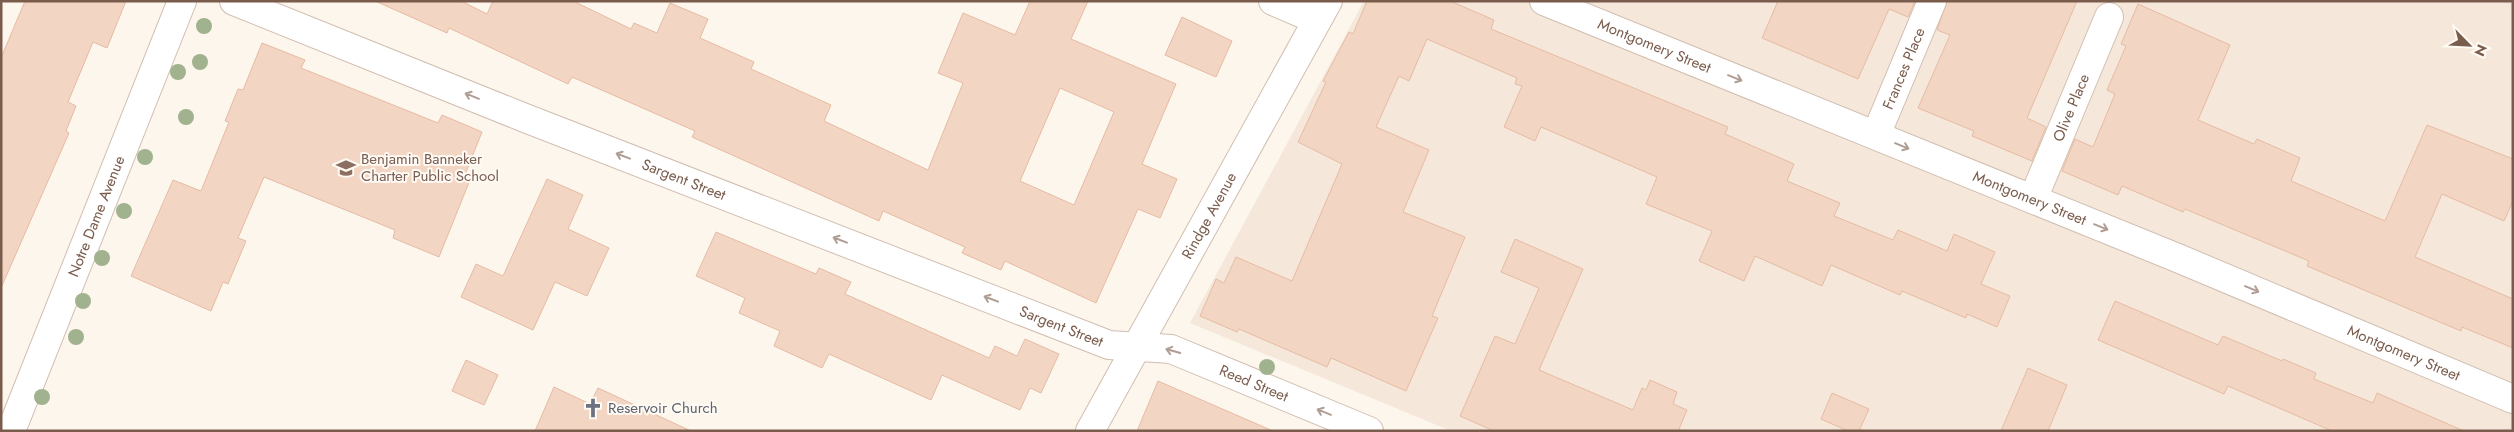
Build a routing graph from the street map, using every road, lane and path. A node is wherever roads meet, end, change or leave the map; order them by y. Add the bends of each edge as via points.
1 (182, 1) edge
2 (234, 1) edge
3 (1273, 1) edge
4 (1544, 1) edge
5 (1932, 1) edge
6 (1322, 11) edge
7 (2108, 17) dead end
8 (1876, 135) junction
9 (2033, 199) junction
10 (1136, 346) junction
11 (2513, 399) edge
12 (11, 431) edge
13 (1090, 431) edge
14 (1369, 431) edge

1 - 12 street, Notre Dame Avenue
10 -> 2 street, Sargent Street via 1109,345
3 - 6 street
4 -> 8 street, Montgomery Street
5 - 8 street, Frances Place
6 - 10 street, Rindge Avenue
7 - 9 street, Olive Place
8 -> 9 street, Montgomery Street
9 -> 11 street, Montgomery Street
10 - 13 street, Rindge Avenue
14 -> 10 street, Reed Street via 1171,349

